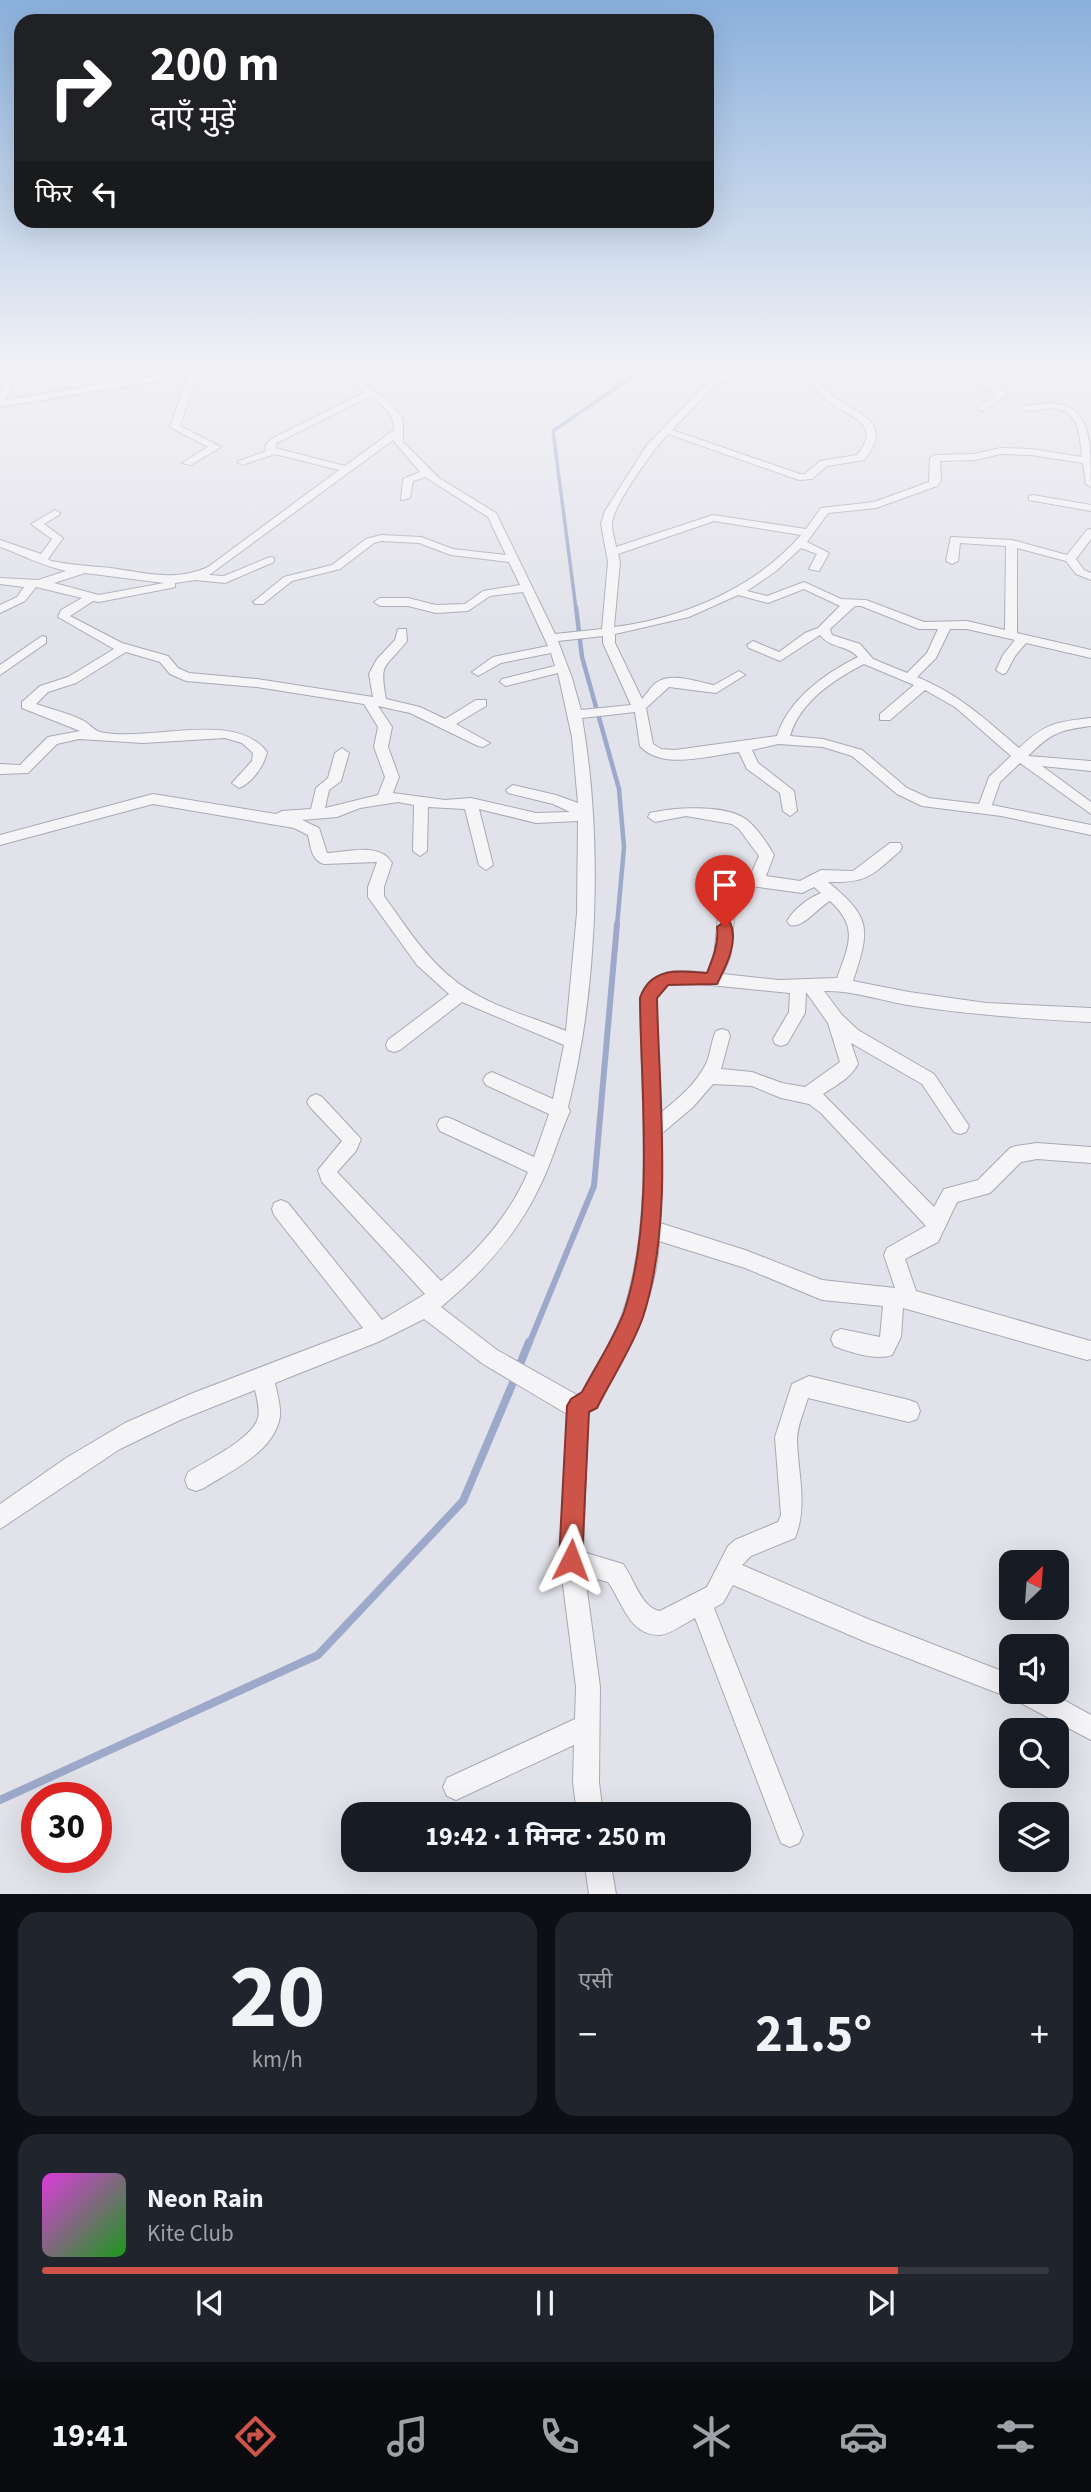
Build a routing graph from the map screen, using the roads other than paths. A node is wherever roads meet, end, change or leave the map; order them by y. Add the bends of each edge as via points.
1 (201, 455) edge
2 (259, 455) edge
3 (289, 455) edge
4 (365, 455) edge
5 (410, 455) edge
6 (644, 455) edge
7 (738, 455) edge
8 (862, 455) edge
9 (981, 455) edge
10 (1056, 455) edge
11 (1089, 460) edge
12 (242, 462) dead end
13 (187, 463) dead end
14 (346, 469) junction
15 (428, 473) junction
16 (1091, 484) edge
17 (405, 498) dead end
18 (1033, 498) dead end
19 (1091, 508) edge
20 (55, 513) dead end
21 (1091, 532) edge
22 (809, 533) junction
23 (0, 543) edge
24 (1013, 543) junction
25 (800, 544) junction
26 (613, 552) junction
27 (42, 558) junction
28 (513, 559) junction
29 (1070, 559) junction
30 (270, 560) dead end
31 (952, 561) dead end
32 (815, 569) dead end
33 (81, 570) junction
34 (199, 577) junction
35 (1091, 577) edge
36 (0, 581) edge
37 (175, 582) junction
38 (37, 584) junction
39 (527, 588) junction
40 (739, 592) junction
41 (90, 598) junction
42 (259, 602) dead end
43 (380, 602) dead end
44 (851, 603) junction
45 (0, 609) edge
46 (946, 625) junction
47 (823, 630) junction
48 (402, 632) dead end
49 (603, 632) junction
50 (1016, 638) junction
51 (42, 640) dead end
52 (554, 641) junction
53 (753, 645) dead end
54 (124, 648) junction
55 (1091, 654) edge
56 (865, 659) junction
57 (561, 668) junction
58 (1002, 670) dead end
59 (0, 671) edge
60 (478, 672) dead end
61 (739, 674) dead end
62 (909, 678) junction
63 (506, 682) dead end
64 (924, 684) junction
65 (374, 701) junction
66 (481, 703) dead end
67 (631, 708) junction
68 (583, 714) junction
69 (885, 717) dead end
70 (1091, 722) edge
71 (445, 725) junction
72 (93, 735) junction
73 (782, 740) junction
74 (483, 743) dead end
75 (744, 747) junction
76 (342, 753) dead end
77 (1022, 758) junction
78 (1091, 766) edge
79 (0, 769) edge
80 (239, 783) dead end
81 (513, 790) dead end
82 (384, 798) junction
83 (421, 800) junction
84 (471, 803) junction
85 (984, 809) junction
86 (1091, 809) edge
87 (790, 811) dead end
88 (317, 813) junction
89 (585, 814) junction
90 (655, 817) dead end
91 (273, 818) junction
92 (1091, 830) edge
93 (0, 840) edge
94 (895, 847) dead end
95 (420, 851) dead end
96 (486, 865) dead end
97 (814, 879) junction
98 (756, 881) junction
99 (832, 894) junction
100 (795, 921) dead end
101 (712, 980) junction
102 (843, 985) junction
103 (804, 986) junction
104 (460, 994) junction
105 (1091, 1015) edge
106 (836, 1020) junction
107 (722, 1036) dead end
108 (781, 1039) dead end
109 (573, 1041) junction
110 (394, 1045) dead end
111 (709, 1076) junction
112 (492, 1080) dead end
113 (809, 1095) junction
114 (316, 1102) dead end
115 (561, 1111) junction
116 (446, 1125) dead end
117 (960, 1126) dead end
118 (651, 1132) junction
119 (1091, 1155) edge
120 (539, 1168) junction
121 (281, 1209) dead end
122 (938, 1225) junction
123 (651, 1228) junction
124 (902, 1299) junction
125 (432, 1301) junction
126 (378, 1331) junction
127 (841, 1339) dead end
128 (1087, 1350) dead end
129 (263, 1377) junction
130 (573, 1405) junction
131 (909, 1411) dead end
132 (196, 1480) dead end
133 (0, 1518) edge
134 (571, 1560) junction
135 (728, 1570) junction
136 (701, 1604) junction
137 (999, 1682) edge
138 (1046, 1704) edge
139 (589, 1725) junction
140 (1091, 1728) edge
141 (456, 1787) dead end
142 (588, 1802) edge
143 (790, 1834) dead end
144 (599, 1872) edge
145 (603, 1894) edge

1 - 13 street
2 - 12 street
3 - 14 street
4 - 14 street
5 - 15 street
6 - 26 street via 610,510 606,524
7 - 8 street via 808,477 824,463
9 - 22 street via 935,458 933,484 876,505 825,510
10 - 11 street
11 - 16 street
14 - 34 street
15 - 17 street via 408,480
15 - 28 street via 492,515
18 - 19 street
20 - 27 street via 36,524 58,538
21 - 29 street
22 - 25 street
22 - 26 street via 713,518
23 - 27 street
24 - 29 street
24 - 31 street via 956,539
24 - 50 street
25 - 32 street via 823,553
25 - 40 street
26 - 49 street
27 - 33 street via 47,564
28 - 39 street
28 - 42 street via 451,552 421,540 374,539 338,566 288,579
29 - 35 street
30 - 34 street via 225,580
33 - 37 street via 127,572
33 - 38 street
34 - 37 street
36 - 38 street
37 - 41 street via 165,588
38 - 41 street
38 - 45 street
39 - 43 street via 487,593 468,607 432,609 408,602
39 - 52 street
40 - 44 street via 768,600 804,585 839,603
40 - 49 street via 686,617
41 - 54 street via 64,617
44 - 46 street via 862,602 923,626
44 - 47 street
46 - 50 street via 967,625
46 - 62 street via 932,655
47 - 53 street via 780,657
47 - 56 street via 835,643 858,648
48 - 65 street via 401,641 375,674
49 - 52 street
49 - 67 street
50 - 55 street
50 - 58 street
51 - 59 street
52 - 57 street
52 - 60 street via 497,660
54 - 65 street via 164,659 186,677
54 - 72 street via 72,680 44,689 27,705 80,724
56 - 62 street
56 - 73 street via 848,666 800,707
57 - 63 street
57 - 68 street
61 - 67 street via 716,688 666,683 649,701
62 - 64 street
64 - 69 street
64 - 77 street via 960,704
65 - 71 street via 415,710
65 - 82 street via 385,727 381,747 393,777
66 - 71 street
67 - 68 street
67 - 75 street via 644,721 647,746 652,751 675,755
68 - 89 street
70 - 77 street via 1050,730
71 - 74 street
72 - 79 street via 58,738 27,768
72 - 80 street via 144,739 212,733 237,736 260,752 258,762
73 - 75 street
73 - 85 street via 823,743 857,753 902,791 927,803
75 - 87 street via 751,766 787,791
76 - 88 street via 334,781 323,788
77 - 78 street
77 - 85 street via 994,780
77 - 86 street
81 - 89 street via 556,800
82 - 83 street
82 - 88 street
83 - 84 street via 445,805
83 - 95 street
84 - 89 street via 536,818
84 - 96 street
85 - 92 street
88 - 91 street
89 - 109 street via 582,966
90 - 98 street via 686,811 740,822 767,855
91 - 93 street via 153,799
91 - 104 street via 314,832 324,859 382,858 375,892 379,903 432,971
94 - 97 street via 859,876
97 - 98 street via 802,887
97 - 99 street
98 - 101 street via 742,879 738,883 726,918 722,957
99 - 100 street via 813,903
99 - 102 street via 854,913 859,927
101 - 103 street
101 - 118 street via 663,979 648,998
102 - 103 street
102 - 105 street via 986,1010
103 - 106 street
103 - 108 street via 797,1013
104 - 109 street
104 - 110 street
106 - 113 street via 849,1064
106 - 117 street via 852,1035 928,1079
107 - 111 street
109 - 115 street
111 - 113 street via 752,1079
111 - 118 street
112 - 115 street
113 - 122 street via 827,1107
114 - 125 street via 352,1139 327,1170 329,1176
115 - 120 street
116 - 120 street
118 - 123 street
119 - 122 street via 1016,1154 983,1187 951,1195 943,1204
120 - 125 street via 490,1250
121 - 126 street
122 - 124 street via 925,1240 894,1255
123 - 124 street via 821,1290
123 - 130 street via 646,1271 632,1317 589,1400
124 - 127 street via 885,1348
124 - 128 street
125 - 126 street
125 - 130 street via 491,1357
126 - 129 street
129 - 132 street via 268,1419 261,1435
129 - 133 street via 149,1422 105,1445
130 - 134 street
131 - 135 street via 809,1387 799,1391 786,1437 790,1524 787,1530 743,1548
134 - 136 street via 615,1572 636,1610 651,1623 661,1623
134 - 139 street
135 - 136 street via 715,1595
135 - 137 street
136 - 143 street
138 - 140 street
139 - 141 street
139 - 142 street
144 - 145 street

